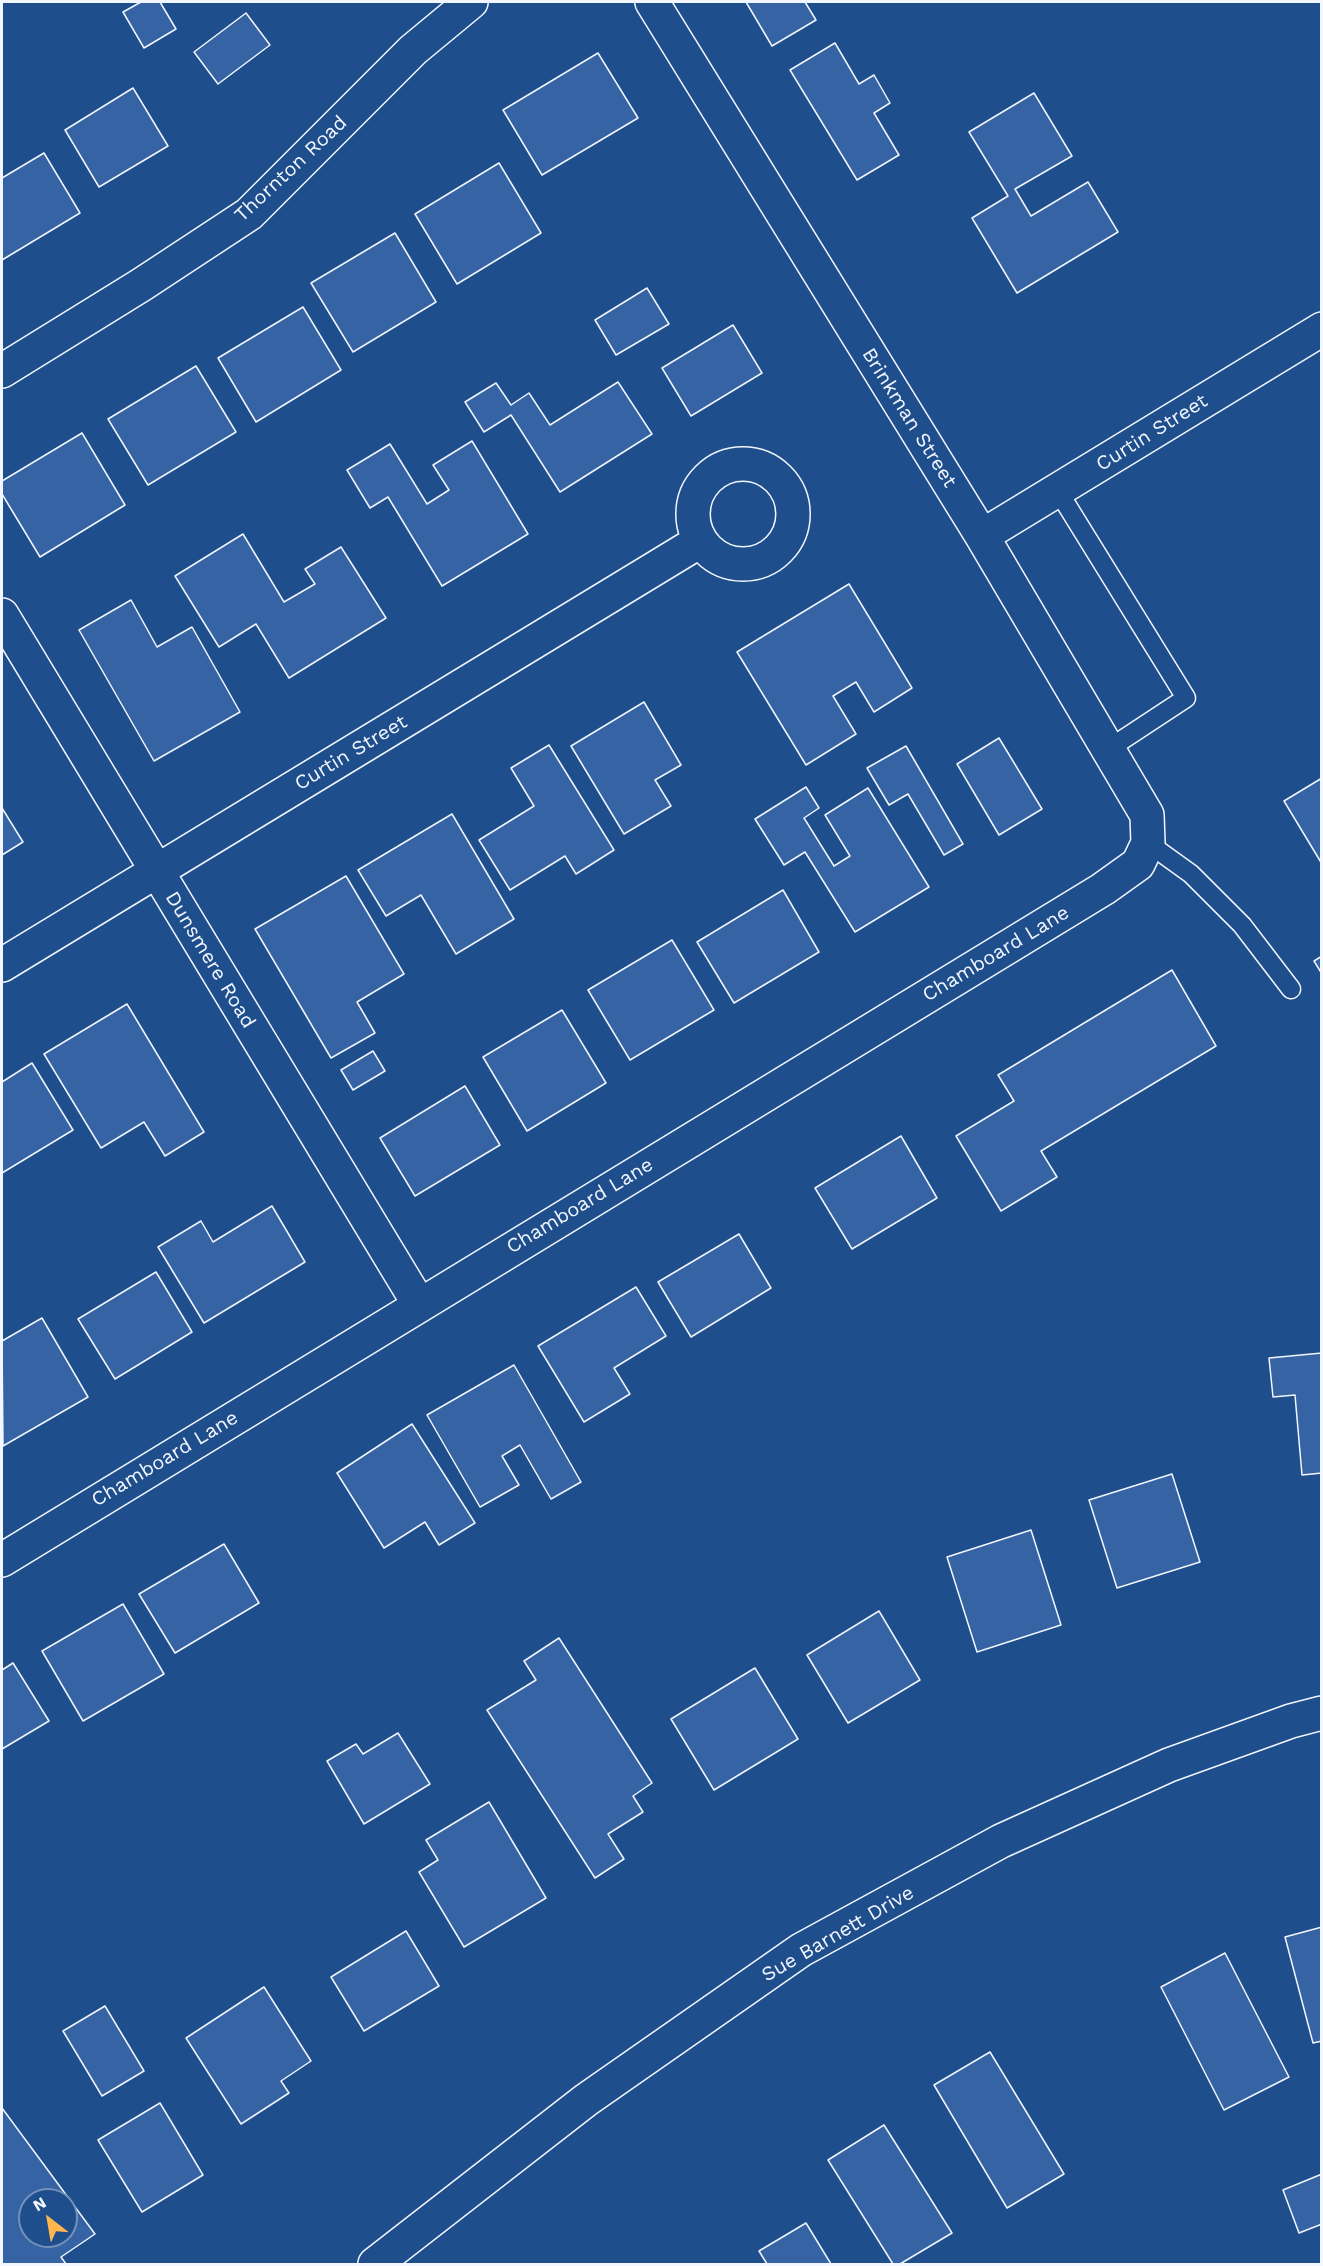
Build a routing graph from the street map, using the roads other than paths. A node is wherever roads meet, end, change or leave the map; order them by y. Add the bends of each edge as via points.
1 (471, 2) edge
2 (652, 2) edge
3 (1322, 329) edge
4 (2, 370) edge
5 (1058, 491) junction
6 (982, 536) junction
7 (700, 541) dead end
8 (2, 615) edge
9 (1110, 748) junction
10 (1148, 843) junction
11 (157, 872) junction
12 (2, 966) edge
13 (1291, 989) dead end
14 (419, 1304) junction
15 (2, 1560) edge
16 (1322, 1713) edge
17 (375, 2265) edge

1 - 4 street, Thornton Road via 413,50 249,214
2 - 6 street, Brinkman Street
3 - 5 street, Curtin Street
5 - 6 street, Curtin Street
5 - 9 lane via 1186,698
6 - 9 street, Brinkman Street
7 - 11 street, Curtin Street
8 - 11 street, Dunsmere Road
9 - 10 street, Brinkman Street via 1147,815
10 - 13 lane via 1191,874 1235,918
10 - 14 street, Chamboard Lane via 1138,864 1103,889
11 - 12 street, Curtin Street
11 - 14 street, Dunsmere Road
14 - 15 street, Chamboard Lane
16 - 17 street, Sue Barnett Drive via 1169,1765 1001,1841 801,1950 586,2100

